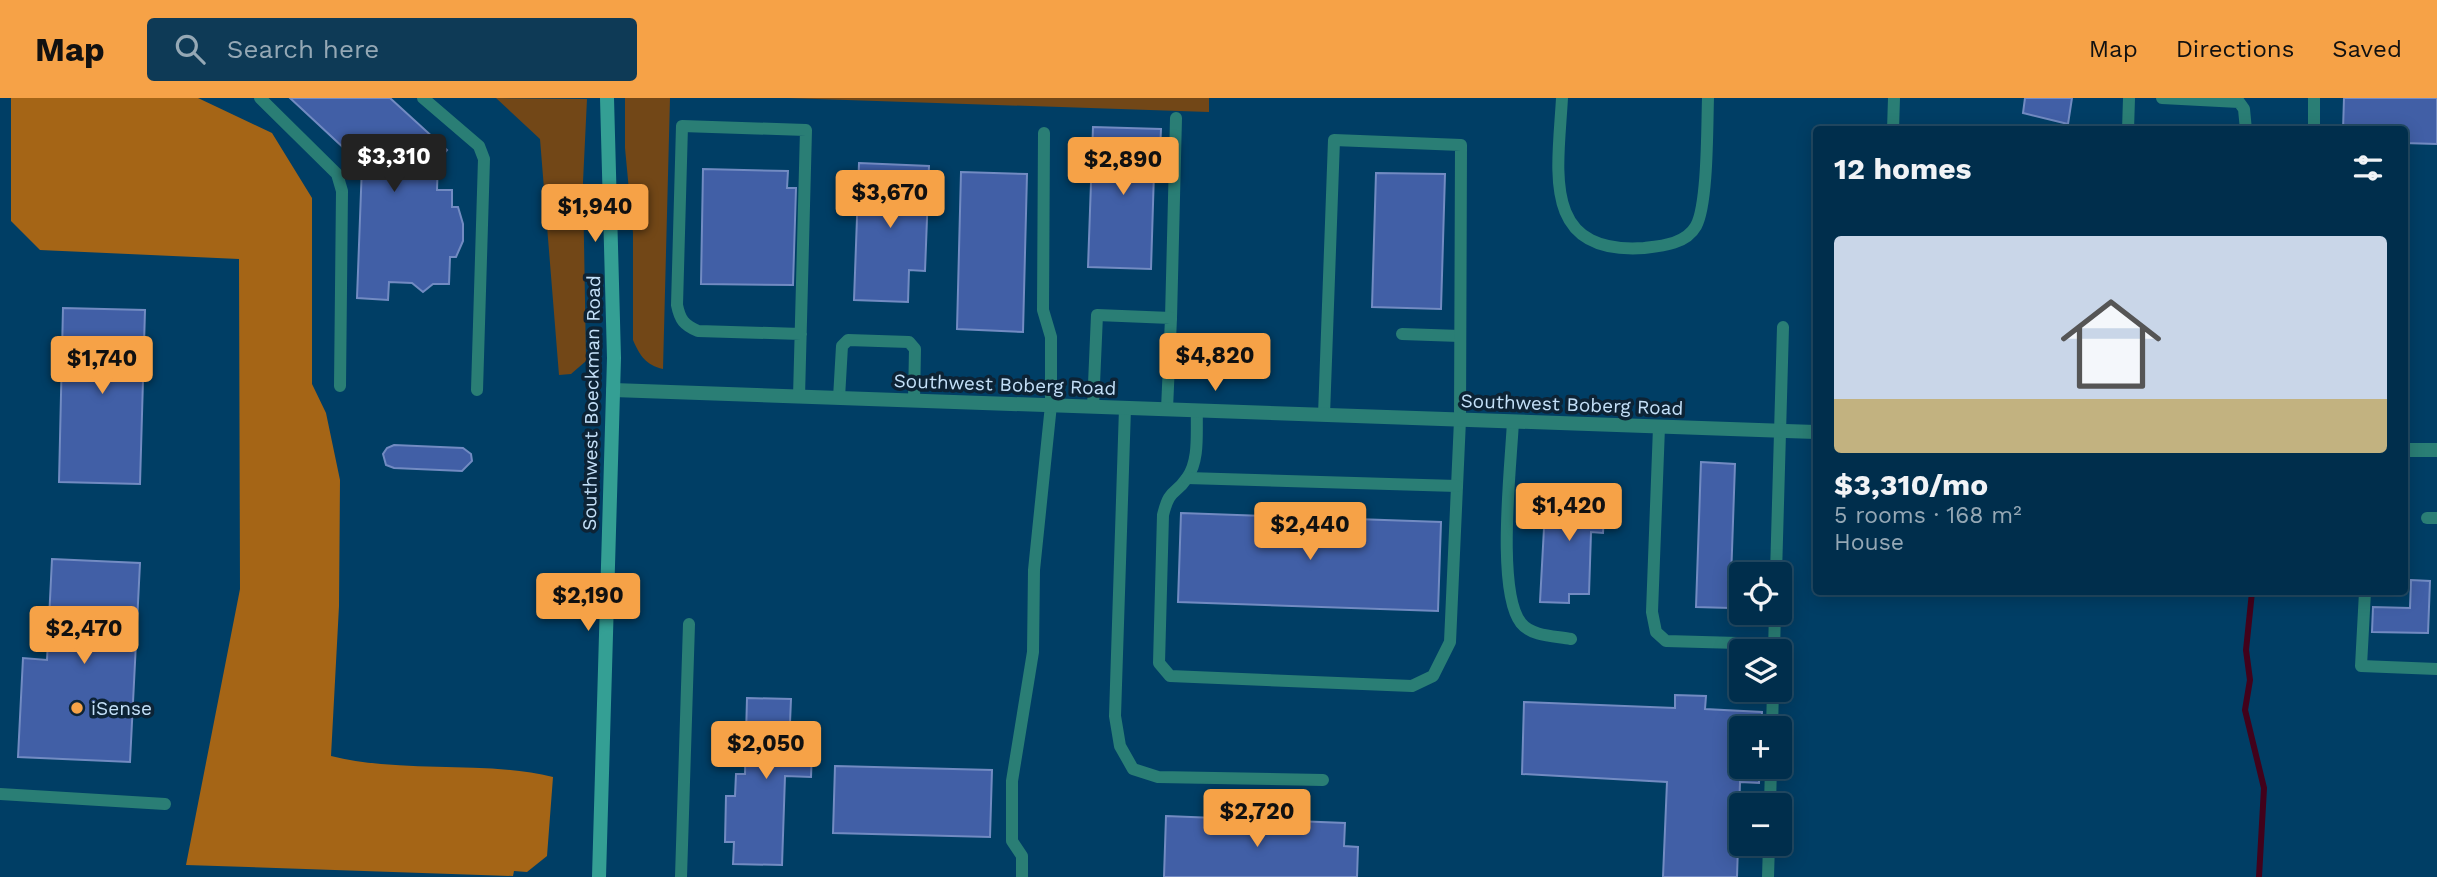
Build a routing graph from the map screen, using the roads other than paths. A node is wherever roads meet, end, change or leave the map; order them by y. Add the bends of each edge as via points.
1 (260, 98) edge
2 (423, 98) edge
3 (607, 98) edge
4 (1562, 98) edge
5 (1708, 98) edge
6 (1894, 98) edge
7 (2129, 98) edge
8 (2162, 98) edge
9 (2314, 98) edge
10 (1176, 118) dead end
11 (1894, 126) edge
12 (2129, 126) edge
13 (2246, 126) edge
14 (2314, 126) edge
15 (1044, 133) dead end
16 (1171, 318) junction
17 (1783, 327) dead end
18 (801, 334) junction
19 (1402, 334) dead end
20 (1460, 336) junction
21 (340, 386) dead end
22 (477, 390) dead end
23 (612, 390) junction
24 (799, 397) junction
25 (839, 398) junction
26 (914, 400) junction
27 (1051, 405) junction
28 (1093, 407) junction
29 (1125, 408) junction
30 (1167, 409) junction
31 (1197, 410) junction
32 (1324, 415) junction
33 (1460, 420) junction
34 (1513, 422) junction
35 (1659, 427) junction
36 (1779, 431) junction
37 (1813, 432) edge
38 (2408, 450) edge
39 (2437, 450) edge
40 (1187, 478) junction
41 (1457, 486) junction
42 (1776, 562) edge
43 (2365, 595) edge
44 (689, 624) dead end
45 (1571, 639) dead end
46 (1729, 645) edge
47 (2437, 669) edge
48 (1323, 780) dead end
49 (0, 794) edge
50 (164, 804) dead end
51 (1769, 856) edge
52 (599, 877) edge
53 (681, 877) edge
54 (1022, 877) edge
55 (1768, 877) edge

1 - 21 lane via 337,174 343,213
2 - 22 lane via 479,146 484,159
3 - 23 main road, Southwest Boeckman Road via 614,277
4 - 5 lane via 1557,183 1565,215 1579,234 1603,246 1630,249 1682,241 1696,227 1702,205
6 - 11 lane
7 - 12 lane
8 - 13 lane via 2239,102
9 - 14 lane
10 - 16 lane
15 - 27 lane via 1043,310 1051,337
16 - 28 lane via 1097,316
16 - 30 lane
17 - 36 lane
18 - 18 lane via 807,130 681,126 679,317 698,331
18 - 24 lane
19 - 20 lane
20 - 32 lane via 1461,145 1334,140
20 - 33 lane
23 - 24 street, Southwest Boberg Road
23 - 52 main road, Southwest Boeckman Road
24 - 25 street, Southwest Boberg Road
25 - 26 street, Southwest Boberg Road
25 - 26 lane via 842,345 849,340 909,342 915,349
26 - 27 street, Southwest Boberg Road
27 - 28 street, Southwest Boberg Road
27 - 54 lane via 1036,544 1033,652 1012,781 1012,841 1022,856
28 - 29 street, Southwest Boberg Road
29 - 30 street, Southwest Boberg Road
29 - 48 lane via 1115,716 1120,746 1133,769 1158,777
30 - 31 street, Southwest Boberg Road
31 - 32 street, Southwest Boberg Road
31 - 40 lane via 1195,456
32 - 33 street, Southwest Boberg Road
33 - 34 street, Southwest Boberg Road
33 - 41 lane
34 - 35 street, Southwest Boberg Road
34 - 45 lane via 1507,568 1514,607 1522,624 1534,632
35 - 36 street, Southwest Boberg Road
35 - 46 lane via 1652,612 1656,632 1666,641
36 - 37 street, Southwest Boberg Road
36 - 42 lane
38 - 39 street
40 - 41 lane
40 - 41 lane via 1168,495 1163,515 1159,663 1170,676 1412,686 1433,676 1450,642
43 - 47 lane via 2361,666
44 - 53 lane
49 - 50 lane
51 - 55 lane

